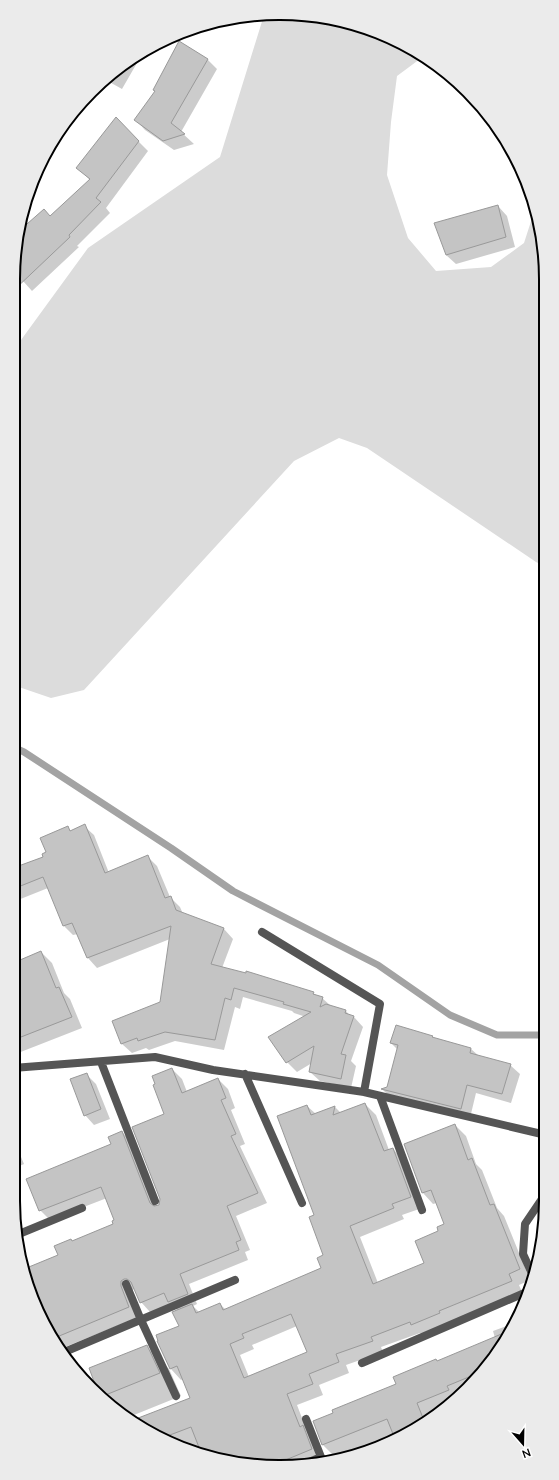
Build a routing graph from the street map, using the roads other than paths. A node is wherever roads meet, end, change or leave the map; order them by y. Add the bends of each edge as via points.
1 (262, 932) dead end
2 (101, 1062) junction
3 (20, 1068) edge
4 (245, 1074) junction
5 (364, 1092) junction
6 (380, 1096) junction
7 (539, 1133) edge
8 (155, 1200) dead end
9 (302, 1203) dead end
10 (539, 1204) edge
11 (82, 1208) dead end
12 (422, 1210) dead end
13 (22, 1233) edge
14 (530, 1269) edge
15 (235, 1280) dead end
16 (126, 1284) dead end
17 (521, 1294) edge
18 (141, 1320) junction
19 (68, 1350) edge
20 (362, 1363) dead end
21 (176, 1396) dead end
22 (306, 1419) dead end
23 (321, 1457) edge

1 - 5 street via 380,1004
2 - 3 street
2 - 4 street via 155,1057 213,1070
2 - 8 street
4 - 5 street
4 - 9 street
5 - 6 street
6 - 7 street
6 - 12 street
10 - 14 street via 525,1224 523,1254
11 - 13 street
15 - 18 street
16 - 18 street
17 - 20 street
18 - 19 street
18 - 21 street
22 - 23 street

